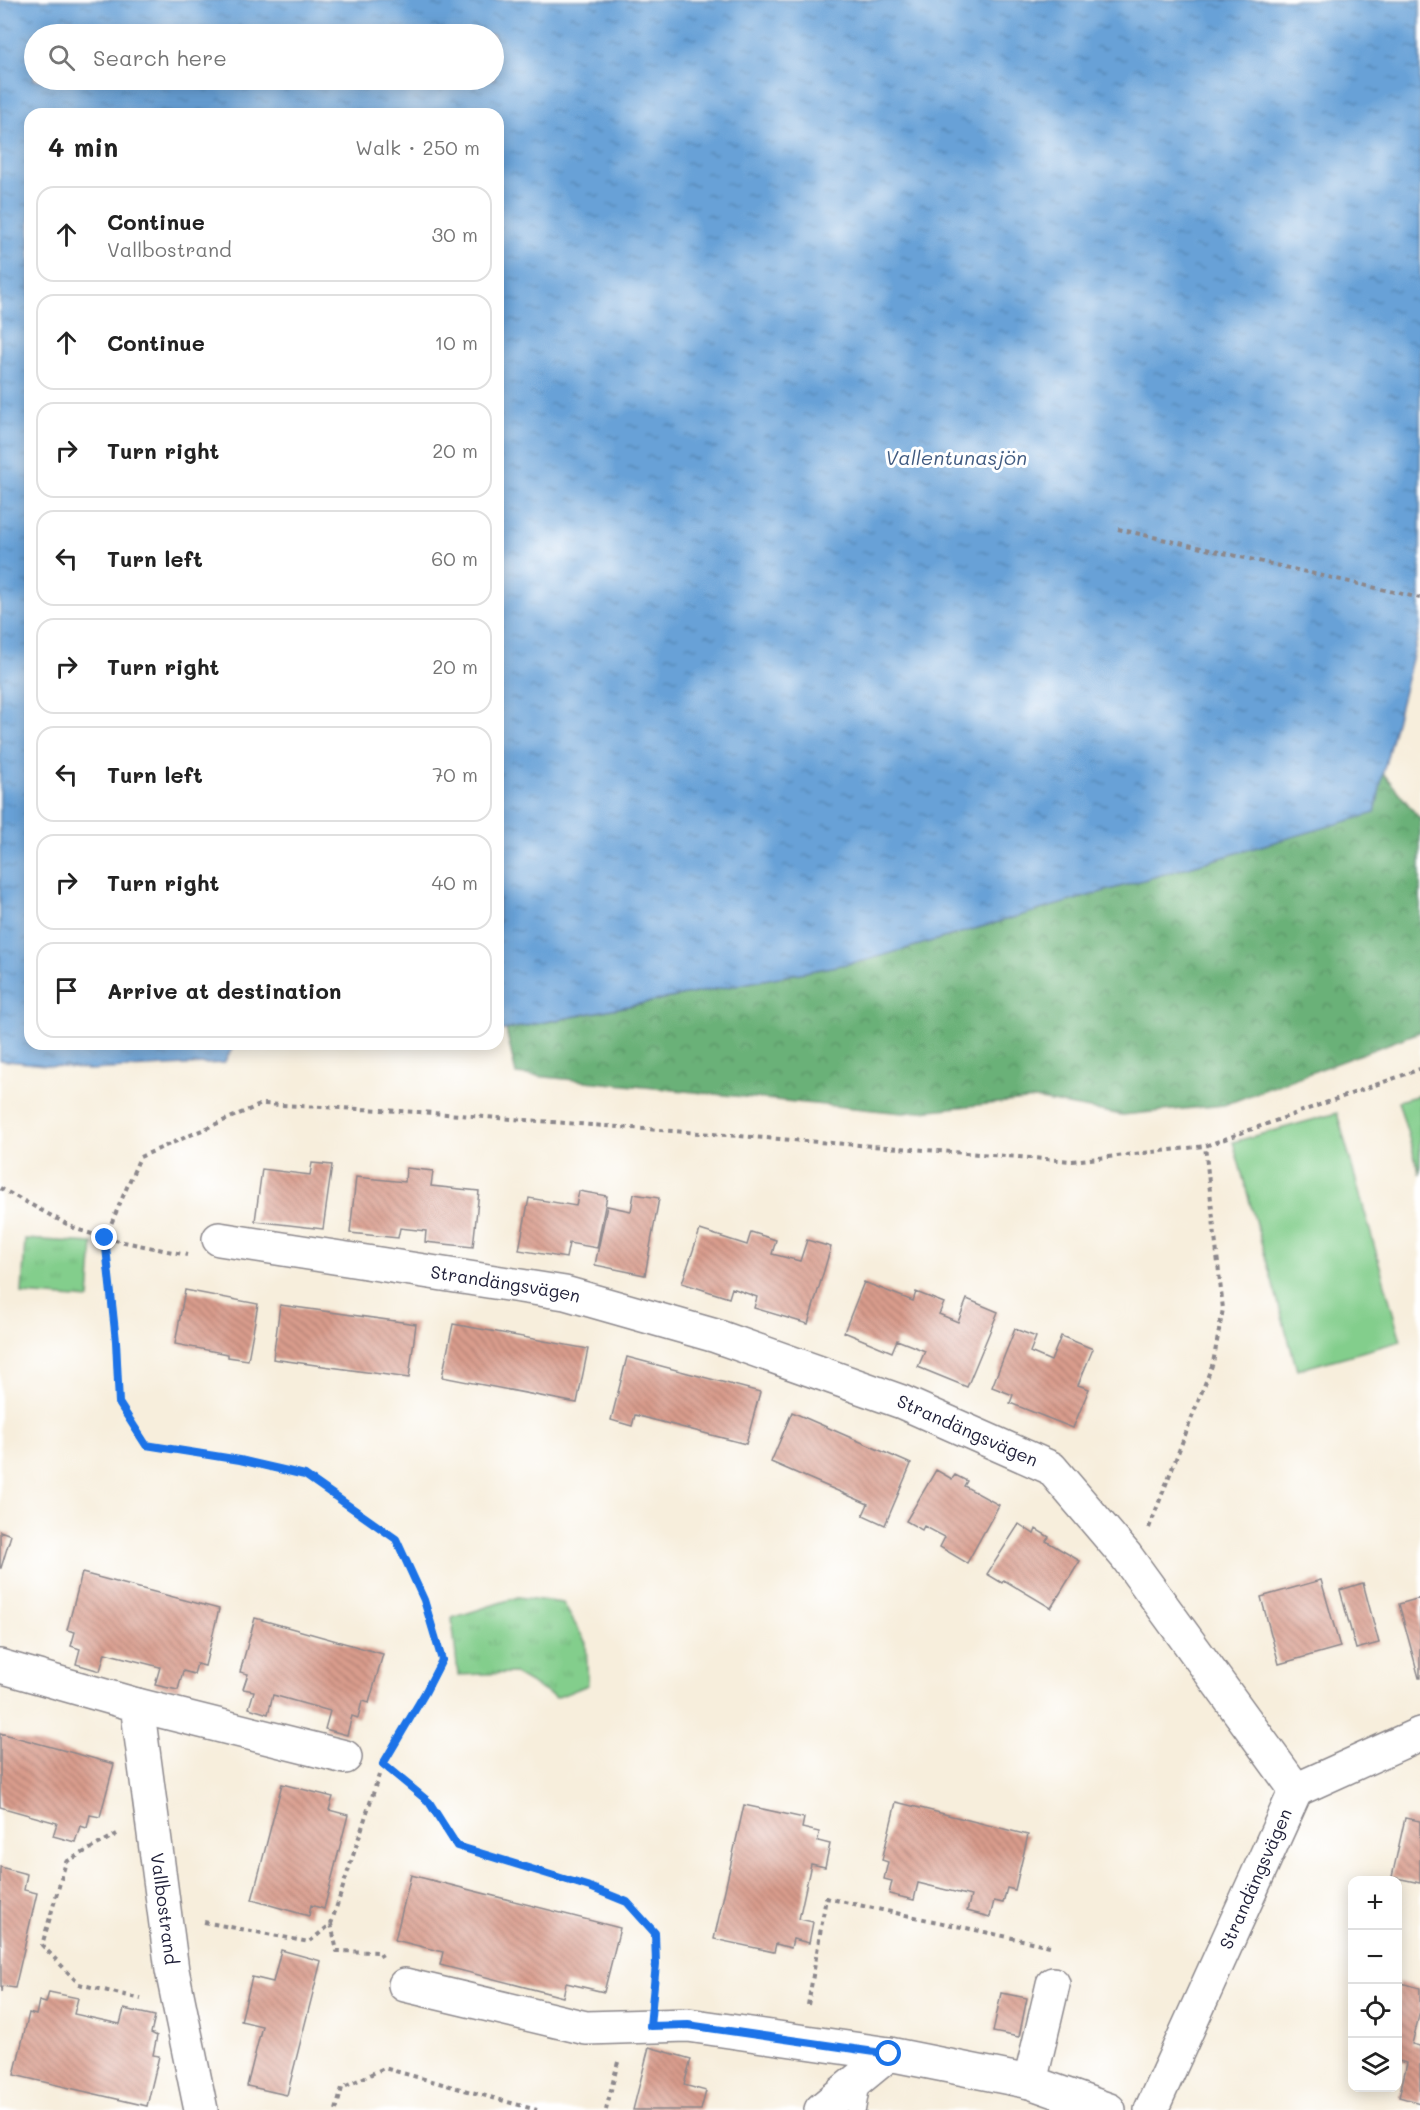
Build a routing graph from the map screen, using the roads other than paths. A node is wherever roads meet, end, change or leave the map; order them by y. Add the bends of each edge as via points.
1 (219, 1239) road end
2 (0, 1666) edge
3 (138, 1705) junction
4 (1420, 1734) edge
5 (345, 1757) road end
6 (1296, 1790) junction
7 (1053, 1984) dead end
8 (405, 1985) road end
9 (889, 2054) junction
10 (862, 2075) junction
11 (1029, 2082) junction
12 (201, 2110) edge
13 (821, 2110) edge
14 (856, 2110) edge
15 (1109, 2110) edge
16 (1151, 2110) edge

1 - 6 street, Strandängsvägen via 565,1293 716,1336 902,1402 1051,1468 1126,1556
2 - 3 street
3 - 5 street
3 - 12 street, Vallbostrand via 179,2009
4 - 6 street
6 - 16 street, Strandängsvägen
7 - 11 street
8 - 9 street via 586,2028 688,2025
9 - 10 street
9 - 11 street
10 - 13 street
10 - 14 lane
11 - 15 street

